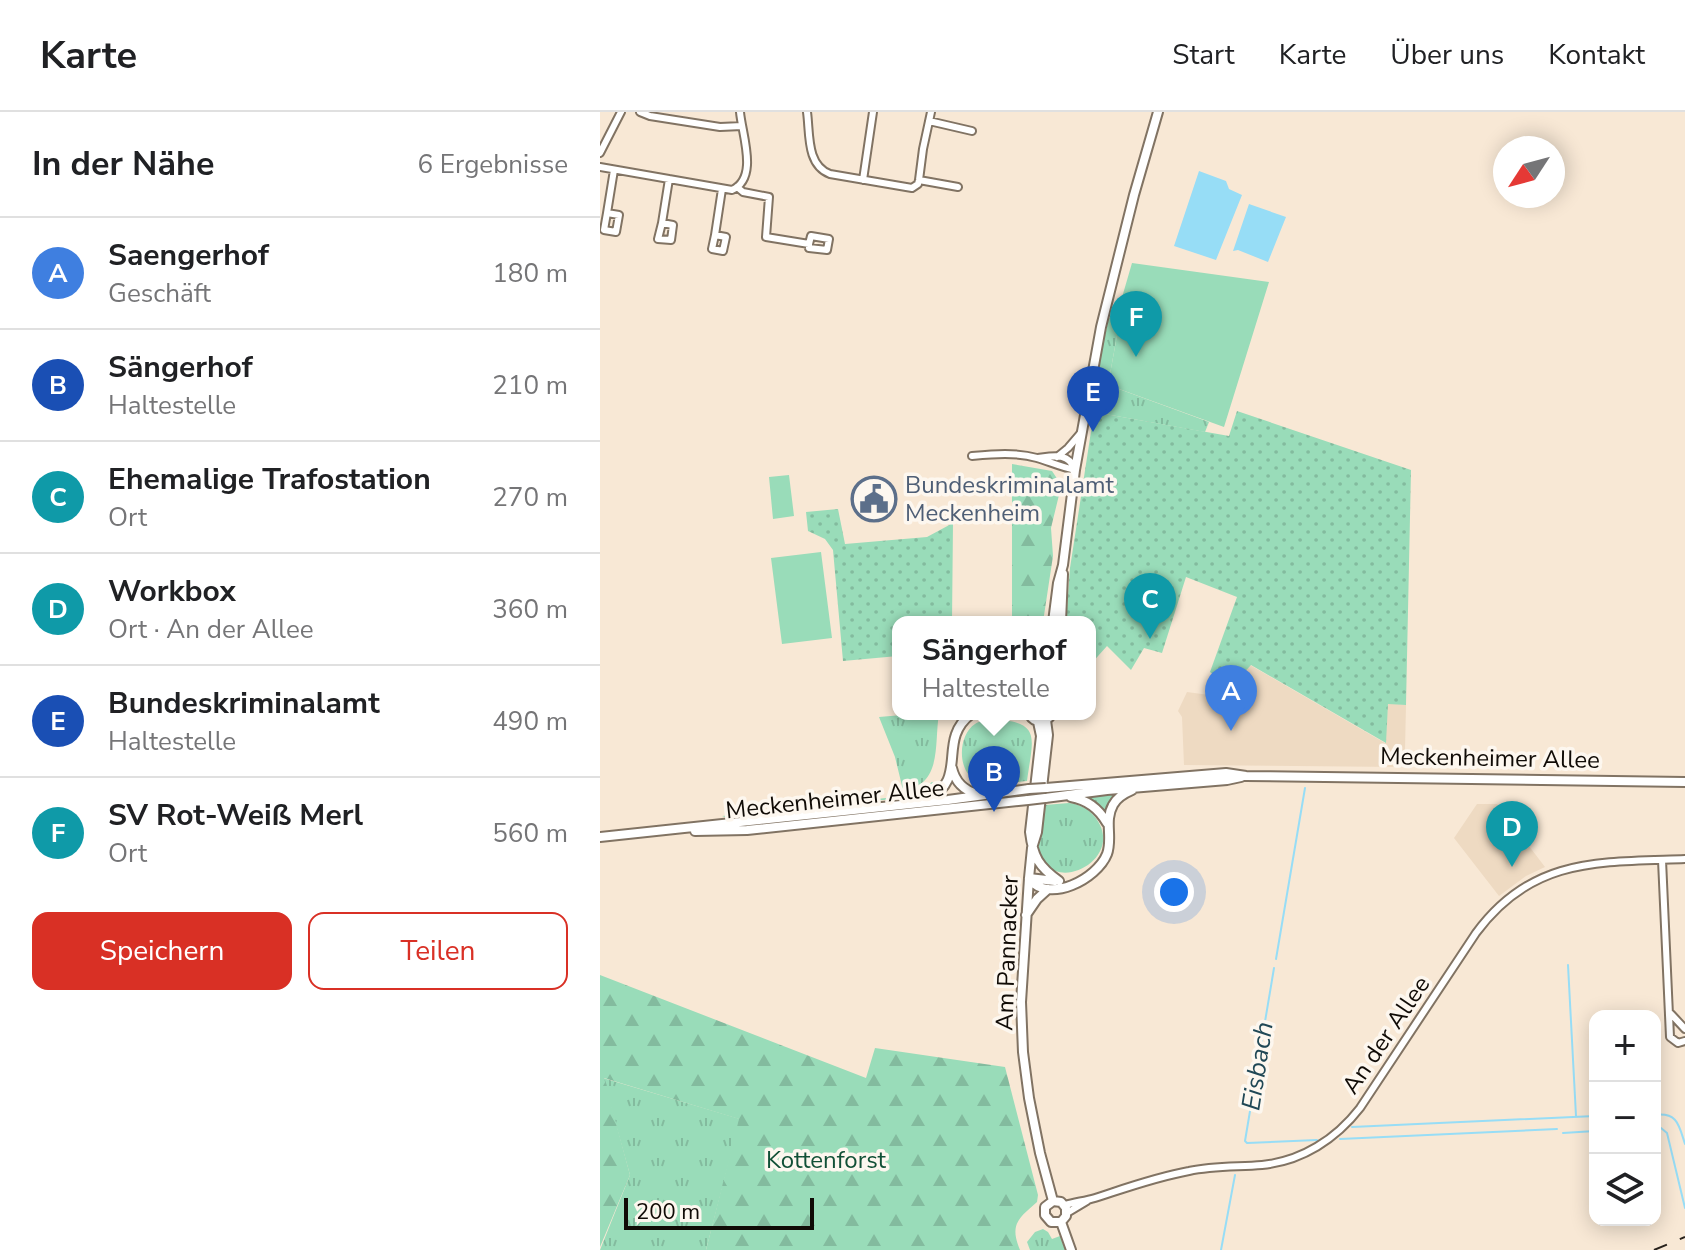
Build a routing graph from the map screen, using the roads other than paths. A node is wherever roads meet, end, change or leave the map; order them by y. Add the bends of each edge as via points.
1 (621, 112) edge
2 (640, 112) edge
3 (740, 112) edge
4 (807, 112) edge
5 (873, 112) edge
6 (931, 112) edge
7 (1158, 112) edge
8 (929, 121) junction
9 (742, 126) junction
10 (972, 131) dead end
11 (600, 153) edge
12 (600, 167) edge
13 (614, 170) junction
14 (669, 179) junction
15 (863, 180) junction
16 (919, 180) junction
17 (737, 187) junction
18 (958, 187) dead end
19 (722, 189) junction
20 (607, 213) dead end
21 (662, 223) dead end
22 (715, 235) dead end
23 (809, 244) dead end
24 (1080, 434) junction
25 (972, 456) dead end
26 (1057, 457) junction
27 (1038, 458) junction
28 (1075, 470) junction
29 (1063, 565) junction
30 (1054, 616) edge
31 (1061, 616) edge
32 (964, 720) edge
33 (1045, 720) edge
34 (952, 764) junction
35 (1246, 776) junction
36 (1685, 782) edge
37 (1138, 787) junction
38 (981, 795) junction
39 (1050, 798) junction
40 (923, 801) junction
41 (1109, 826) junction
42 (714, 827) junction
43 (600, 837) edge
44 (1032, 848) junction
45 (1685, 859) edge
46 (1662, 860) junction
47 (1029, 878) junction
48 (1059, 881) junction
49 (1080, 881) junction
50 (1049, 889) junction
51 (1025, 916) junction
52 (1669, 1008) junction
53 (1685, 1029) edge
54 (1685, 1041) edge
55 (1053, 1201) junction
56 (1066, 1209) junction
57 (1061, 1222) junction
58 (1071, 1250) edge

1 - 11 street
2 - 9 street
3 - 9 street
4 - 15 street via 813,160 819,169
5 - 15 street
6 - 8 street
7 - 24 main road via 1101,327
8 - 10 street
8 - 16 street
9 - 17 street via 747,171
12 - 13 street
13 - 14 street
13 - 20 street
14 - 19 street
14 - 21 street
15 - 16 street via 912,188
16 - 18 street
17 - 19 street
17 - 23 street via 769,197 766,237
19 - 22 street
24 - 26 street
24 - 28 main road
25 - 27 street
26 - 27 street
26 - 28 street via 1069,459
27 - 28 street
28 - 29 main road
29 - 30 main road
29 - 31 main road
32 - 34 main road via 955,733
33 - 44 main road, Am Pannacker
34 - 38 main road via 962,787
34 - 40 main road via 946,785
35 - 36 main road, Meckenheimer Allee
35 - 37 main road, Meckenheimer Allee
35 - 38 main road, Meckenheimer Allee, bridge via 1196,774
37 - 39 main road, Meckenheimer Allee
37 - 41 main road via 1115,802
38 - 40 main road, Meckenheimer Allee
39 - 41 main road via 1085,801
39 - 42 main road, Meckenheimer Allee, bridge via 747,830
40 - 42 main road, Meckenheimer Allee
41 - 49 main road via 1105,859
42 - 43 main road, Meckenheimer Allee
44 - 47 main road, Am Pannacker
44 - 48 main road via 1042,868
45 - 46 street, An der Allee
46 - 52 street
46 - 56 street, An der Allee via 1578,865 1531,882 1506,900 1476,933 1360,1108 1320,1145 1282,1161 1205,1168 1144,1181
47 - 48 main road
47 - 50 main road
47 - 51 main road, Am Pannacker
48 - 49 main road
49 - 50 main road
50 - 51 main road
51 - 55 main road, Am Pannacker via 1023,1052
52 - 53 street
52 - 54 street via 1670,1037
55 - 56 main road
55 - 57 main road via 1045,1215 1051,1222
56 - 57 main road
57 - 58 main road

